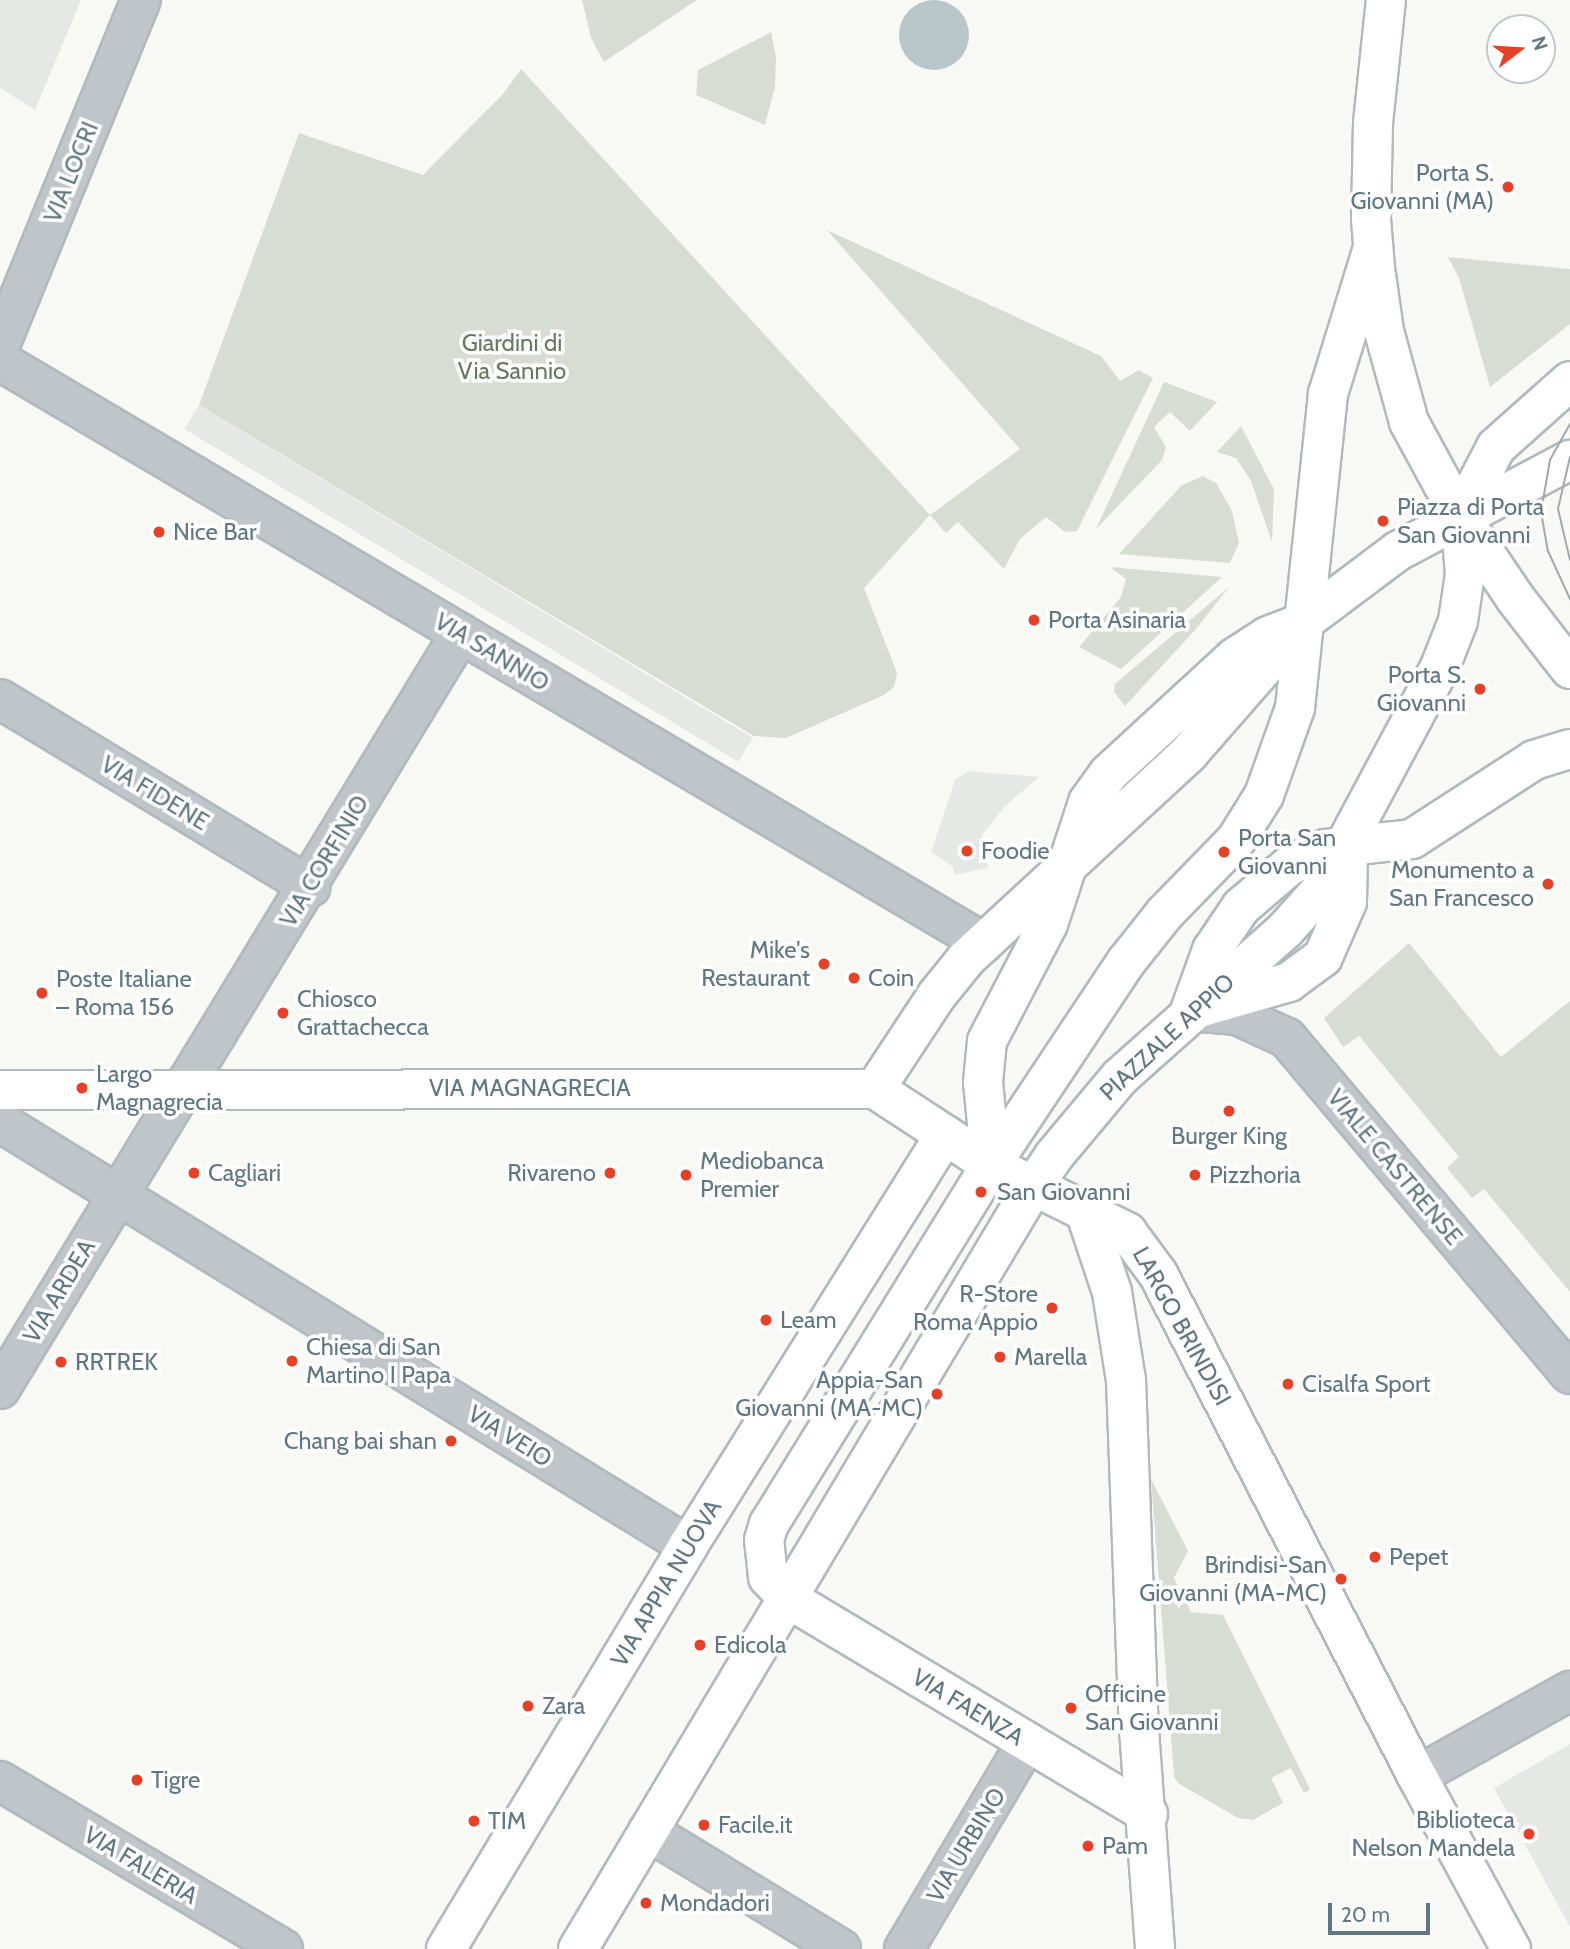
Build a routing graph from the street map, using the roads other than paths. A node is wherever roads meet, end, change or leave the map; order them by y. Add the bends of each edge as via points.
1 (141, 0) edge
2 (1386, 0) edge
3 (1373, 248) junction
4 (0, 345) edge
5 (0, 361) edge
6 (1570, 381) edge
7 (1569, 467) edge
8 (1460, 516) junction
9 (1302, 624) junction
10 (461, 633) junction
11 (1570, 669) edge
12 (0, 699) edge
13 (1570, 749) edge
14 (1348, 846) junction
15 (1070, 863) junction
16 (310, 887) junction
17 (984, 943) junction
18 (1190, 1011) junction
19 (184, 1089) junction
20 (875, 1089) junction
21 (0, 1090) edge
22 (984, 1102) junction
23 (0, 1122) edge
24 (944, 1135) junction
25 (991, 1164) junction
26 (1033, 1187) junction
27 (118, 1194) junction
28 (1086, 1214) junction
29 (1570, 1374) edge
30 (0, 1389) edge
31 (688, 1546) junction
32 (789, 1599) junction
33 (1570, 1691) edge
34 (1027, 1742) junction
35 (1417, 1776) junction
36 (0, 1781) edge
37 (1148, 1814) junction
38 (648, 1831) junction
39 (283, 1949) edge
40 (446, 1949) edge
41 (578, 1949) edge
42 (841, 1949) edge
43 (904, 1949) edge
44 (1155, 1949) edge
45 (1511, 1949) edge

1 - 4 street, VIA LOCRI
2 - 3 main road via 1373,123
3 - 8 main road via 1384,331 1405,411 1424,458
3 - 9 main road via 1328,394
5 - 10 street, VIA SANNIO
6 - 8 main road via 1496,447
7 - 8 main road
8 - 9 main road via 1398,551
8 - 11 main road
8 - 14 main road via 1465,574 1454,632
9 - 15 main road via 1160,781
9 - 15 main road via 1268,636 1234,658 1108,774 1088,802
9 - 25 main road via 1292,724 1257,808 1224,854 1137,946
10 - 16 street, VIA CORFINIO
10 - 17 street, VIA SANNIO
12 - 16 street, VIA FIDENE
13 - 14 main road via 1534,760 1412,839
14 - 18 main road, PIAZZALE APPIO via 1321,890 1286,929
14 - 18 main road via 1325,849 1289,866 1241,907 1212,950
14 - 18 main road via 1349,890 1344,914 1333,942 1317,963 1279,986
15 - 17 main road
15 - 22 main road via 1042,937 987,1041
16 - 19 street, VIA CORFINIO
17 - 20 main road via 937,995
18 - 26 main road, PIAZZALE APPIO via 1105,1093
18 - 29 street, VIALE CASTRENSE via 1237,1015 1287,1038
19 - 20 main road, VIA MAGNAGRECIA
19 - 21 main road
19 - 27 street
20 - 24 main road
22 - 24 main road
22 - 25 main road
23 - 27 street
24 - 25 main road
24 - 31 main road, VIA APPIA NUOVA
25 - 26 main road
25 - 32 main road via 769,1524 763,1546 766,1570 773,1585
26 - 28 main road
26 - 32 main road
27 - 30 street, VIA ARDEA
27 - 31 street, VIA VEIO
28 - 35 main road, LARGO BRINDISI via 1127,1232 1145,1253
28 - 37 main road, LARGO BRINDISI via 1112,1292 1126,1380 1139,1730
31 - 40 main road, VIA APPIA NUOVA
32 - 34 main road, VIA FAENZA
32 - 38 main road
33 - 35 street
34 - 37 main road, VIA FAENZA
34 - 43 street, VIA URBINO
35 - 45 main road, LARGO BRINDISI
36 - 39 street, VIA FALERIA
37 - 44 main road, LARGO BRINDISI
38 - 41 main road
38 - 42 street

